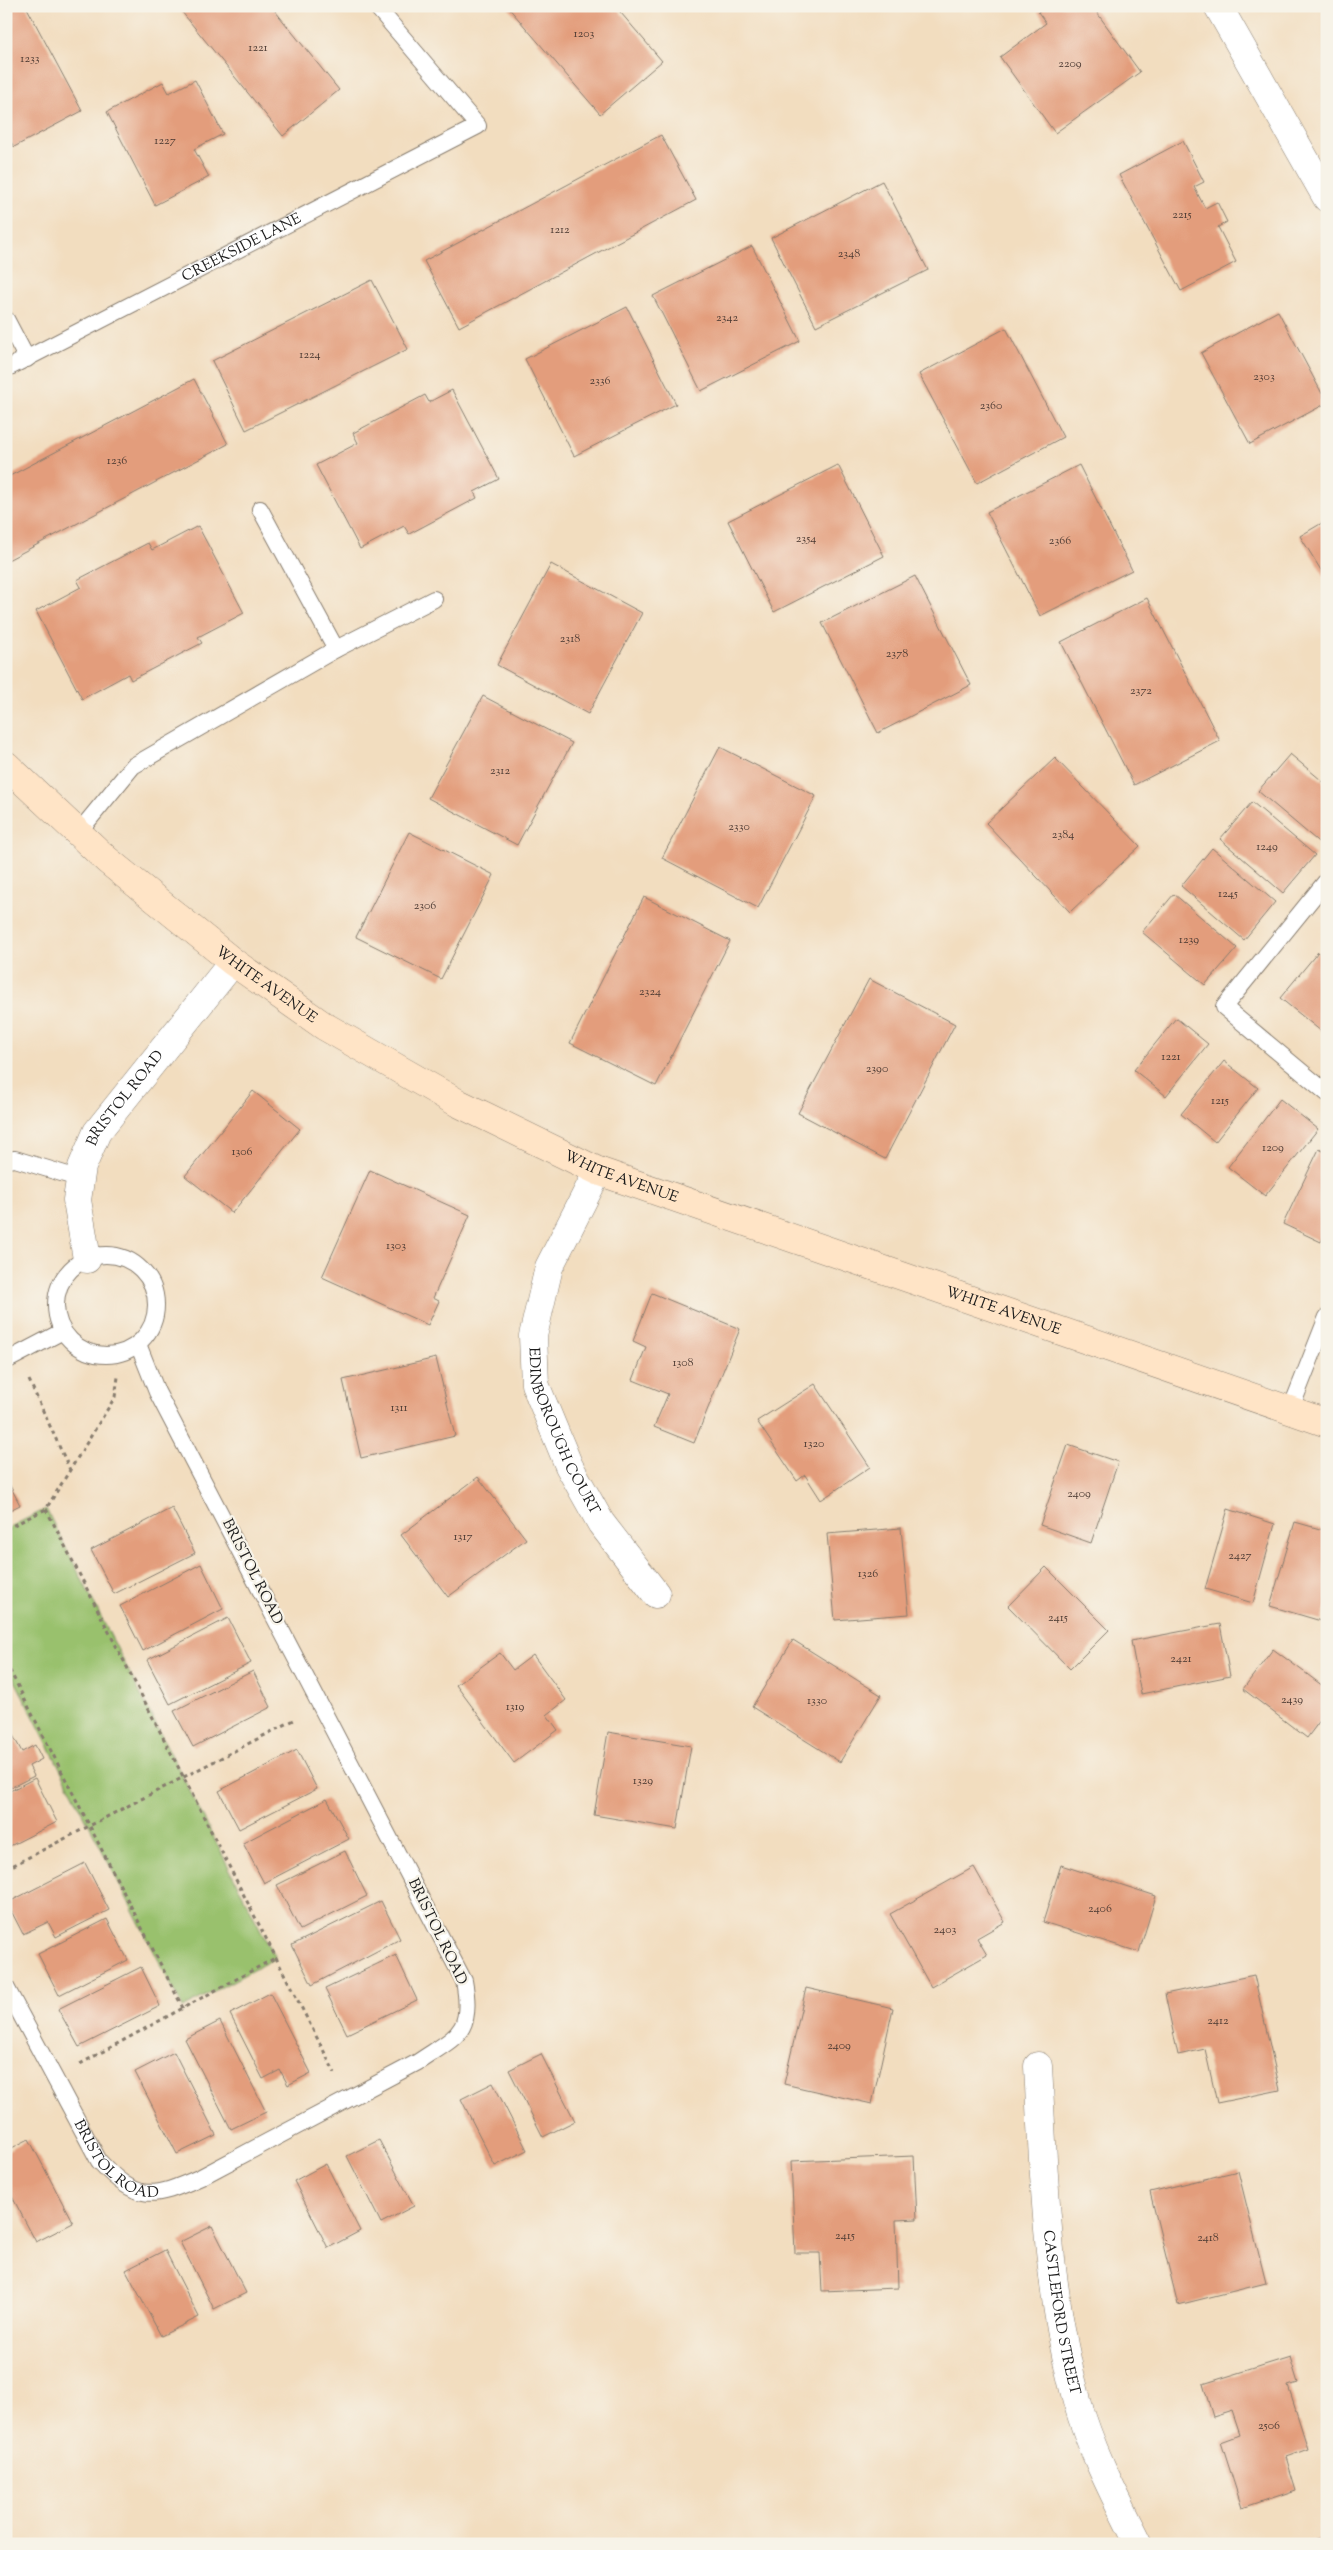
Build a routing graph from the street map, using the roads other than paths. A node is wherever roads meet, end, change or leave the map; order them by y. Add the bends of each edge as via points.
1 (376, 6) edge
2 (1218, 6) edge
3 (1327, 198) edge
4 (6, 319) edge
5 (27, 359) junction
6 (6, 369) edge
7 (260, 508) dead end
8 (434, 599) dead end
9 (336, 649) junction
10 (6, 765) edge
11 (78, 832) junction
12 (1327, 880) edge
13 (233, 962) junction
14 (1327, 1093) edge
15 (6, 1160) edge
16 (598, 1172) junction
17 (81, 1179) junction
18 (87, 1259) junction
19 (1327, 1317) edge
20 (63, 1331) junction
21 (138, 1344) junction
22 (12, 1359) edge
23 (1290, 1411) junction
24 (1327, 1423) edge
25 (656, 1594) dead end
26 (6, 1986) edge
27 (1038, 2066) dead end
28 (1140, 2544) edge

1 - 5 lane, CREEKSIDE LANE via 478,126
2 - 3 street
4 - 5 lane
5 - 6 lane, CREEKSIDE LANE
7 - 9 lane
8 - 9 lane
9 - 11 lane via 133,766
10 - 11 street, WHITE AVENUE
11 - 13 street, WHITE AVENUE via 106,860
12 - 14 lane via 1224,1007
13 - 16 street, WHITE AVENUE via 324,1026 458,1103
13 - 17 street, BRISTOL ROAD via 97,1132 82,1167
15 - 17 lane via 15,1159
16 - 23 street, WHITE AVENUE
16 - 25 street, EDINBOROUGH COURT via 549,1267 533,1336 535,1384 568,1466 601,1523
17 - 18 street, BRISTOL ROAD via 77,1200
18 - 20 lane via 72,1269 60,1286 56,1309
18 - 21 lane via 111,1255 130,1261 145,1273 154,1292 156,1312 149,1331
19 - 23 lane
20 - 21 lane via 76,1345 105,1356
20 - 22 lane
21 - 26 lane, BRISTOL ROAD via 157,1392 464,1981 468,1999 465,2018 459,2034 441,2048 201,2177 169,2191 153,2194 133,2190 117,2180 99,2160
23 - 24 street, WHITE AVENUE
27 - 28 street, CASTLEFORD STREET via 1046,2232 1060,2325 1077,2402 1103,2472

